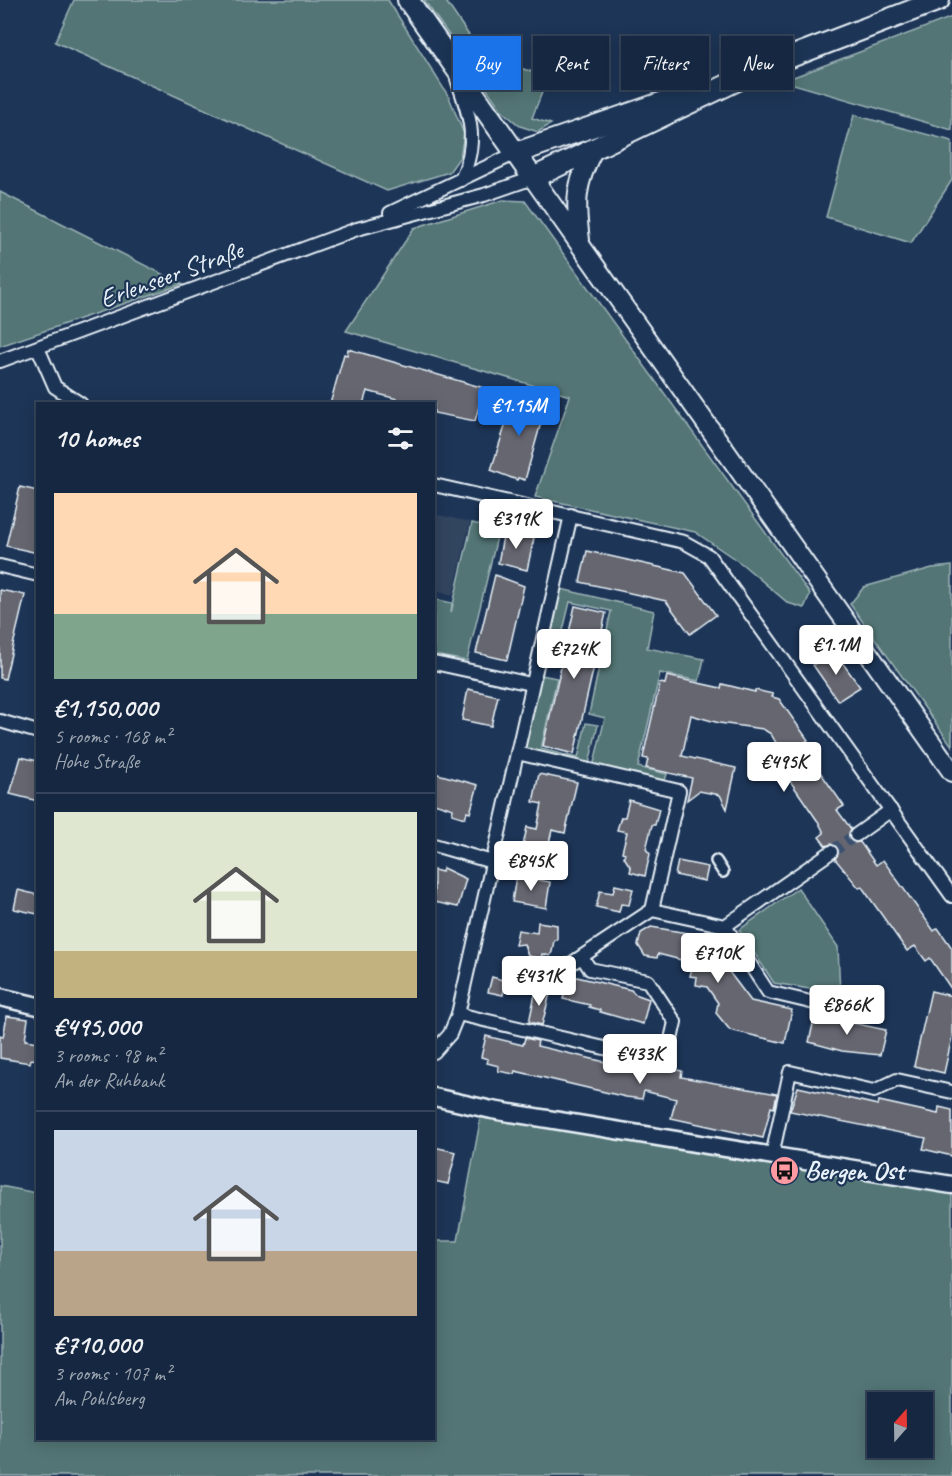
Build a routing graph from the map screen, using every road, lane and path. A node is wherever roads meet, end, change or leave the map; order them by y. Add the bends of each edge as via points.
1 (408, 0) edge
2 (939, 0) edge
3 (793, 56) edge
4 (452, 64) junction
5 (721, 82) edge
6 (721, 88) edge
7 (593, 150) junction
8 (516, 153) junction
9 (533, 178) junction
10 (461, 180) junction
11 (357, 229) junction
12 (581, 245) junction
13 (38, 348) junction
14 (0, 361) edge
15 (78, 402) edge
16 (435, 484) edge
17 (571, 515) junction
18 (0, 566) edge
19 (36, 575) edge
20 (435, 663) edge
21 (531, 684) junction
22 (0, 721) edge
23 (36, 731) edge
24 (517, 753) junction
25 (952, 772) edge
26 (891, 810) junction
27 (856, 835) tunnel mouth
28 (435, 845) edge
29 (831, 852) tunnel mouth
30 (716, 861) dead end
31 (492, 862) junction
32 (723, 872) dead end
33 (952, 896) edge
34 (652, 910) junction
35 (725, 926) junction
36 (582, 957) junction
37 (548, 979) dead end
38 (0, 997) edge
39 (36, 1006) edge
40 (458, 1014) junction
41 (865, 1015) dead end
42 (435, 1051) edge
43 (952, 1092) edge
44 (435, 1097) edge
45 (772, 1156) junction
46 (952, 1185) edge

1 - 4 main road
2 - 3 main road
4 - 8 main road
4 - 10 street via 472,133 472,151
5 - 8 main road
6 - 7 main road
7 - 9 main road
7 - 12 main road via 577,184
8 - 9 main road
8 - 10 street, Erlenseer Straße
9 - 11 street, Erlenseer Straße
9 - 12 main road
10 - 11 street, Erlenseer Straße
11 - 13 street, Erlenseer Straße
12 - 25 main road
13 - 14 street, Erlenseer Straße
13 - 15 street via 55,387
16 - 17 street
17 - 21 street
17 - 26 street via 684,542 709,556
18 - 19 street
20 - 21 street
21 - 24 street
22 - 23 street
24 - 31 street
24 - 34 street via 679,791
26 - 27 street
26 - 33 street
28 - 31 street
29 - 35 street
30 - 32 street
31 - 40 street
34 - 35 street
34 - 36 street
35 - 41 street via 768,992
36 - 37 street
36 - 40 street via 590,969 648,981 675,1022 670,1044 643,1057
38 - 39 street
40 - 42 street via 450,1034
43 - 45 street via 897,1080 873,1091 790,1072
44 - 45 street
45 - 46 street

